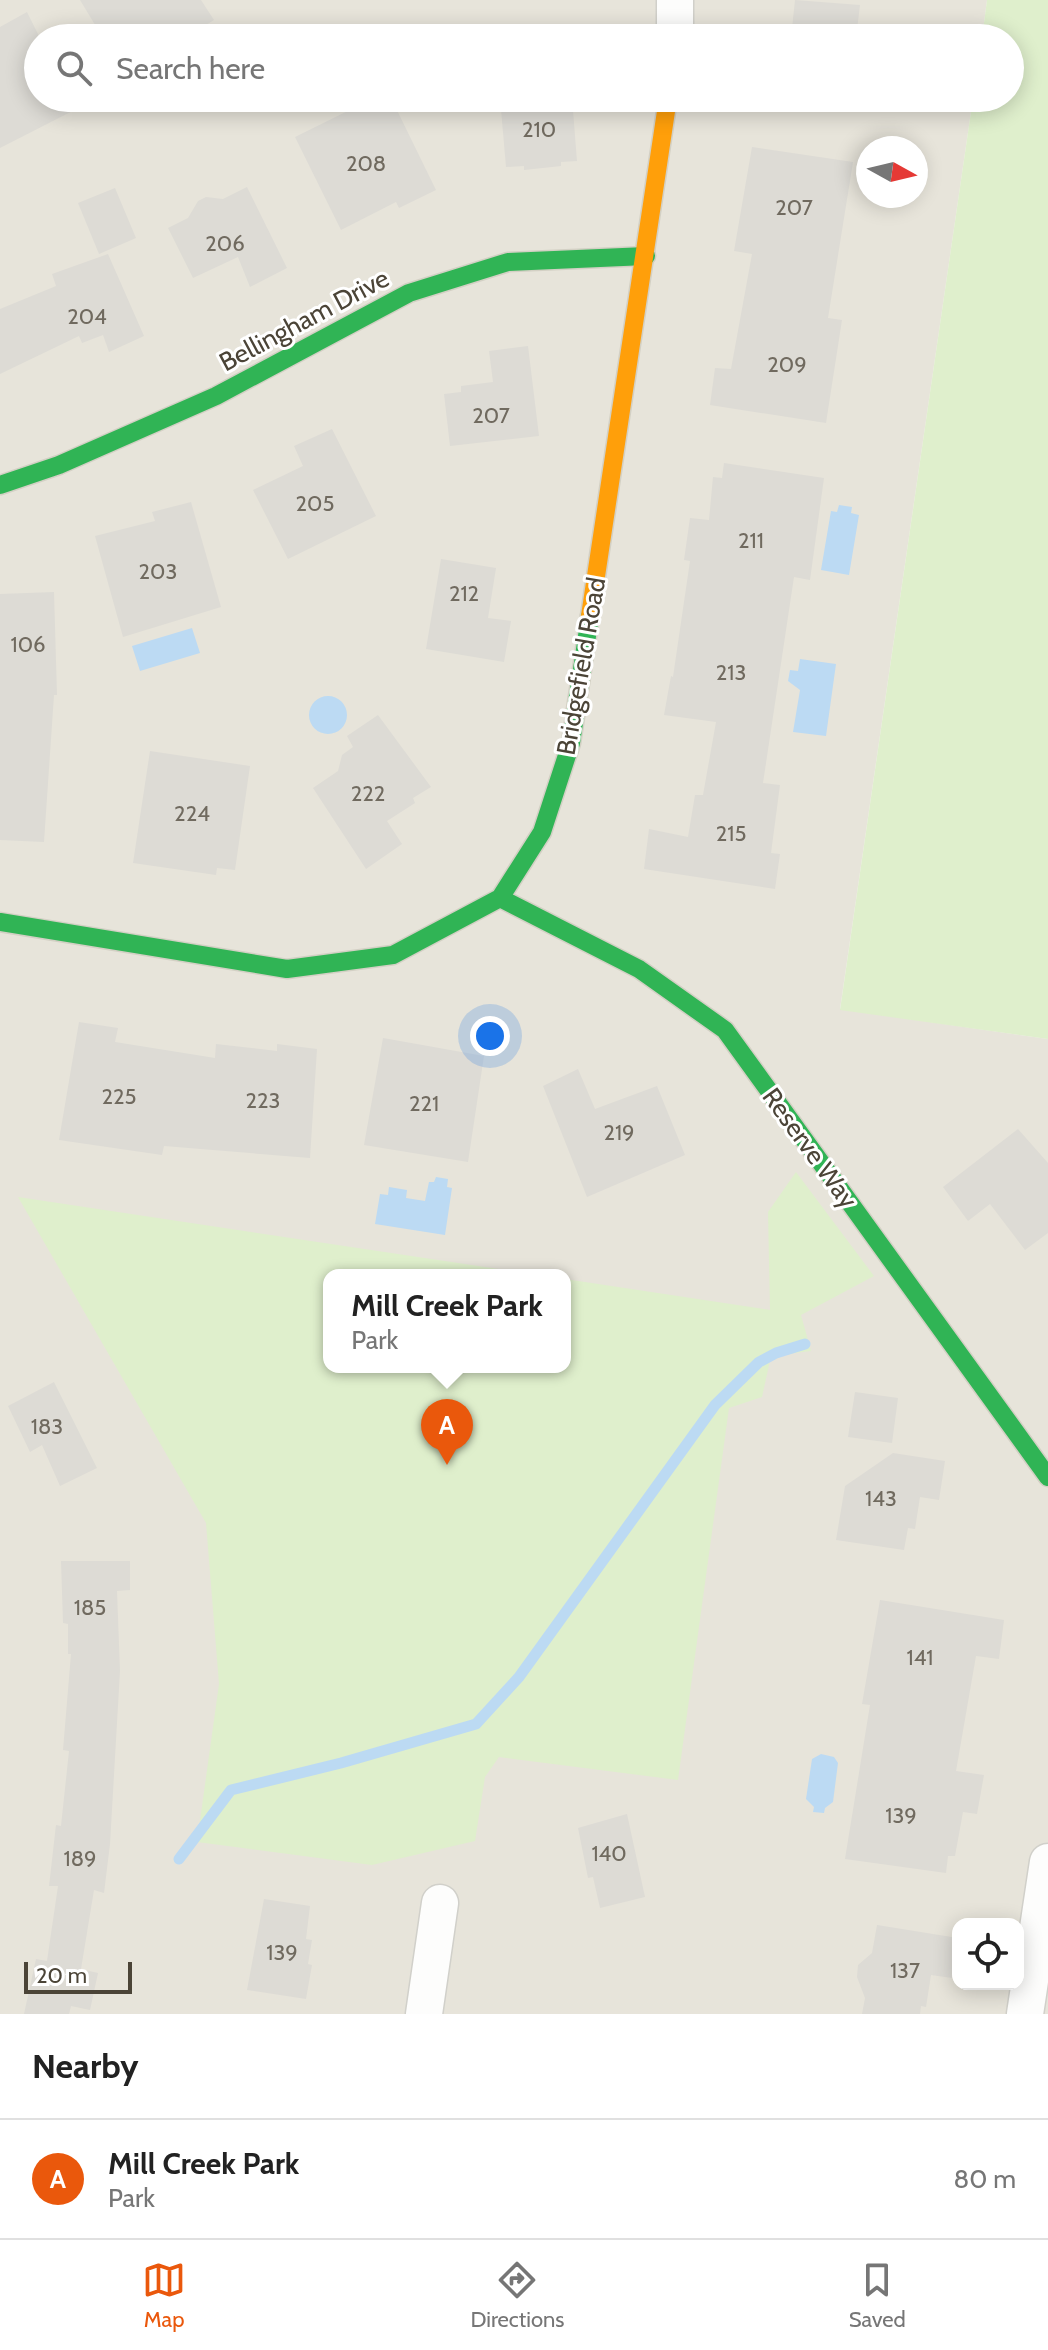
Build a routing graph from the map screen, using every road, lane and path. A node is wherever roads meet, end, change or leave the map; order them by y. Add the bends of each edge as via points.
1 (675, 0) edge
2 (675, 24) edge
3 (666, 112) edge
4 (646, 256) junction
5 (0, 485) edge
6 (500, 898) junction
7 (0, 922) edge
8 (1048, 1477) edge
9 (1048, 1862) edge
10 (440, 1903) dead end
11 (424, 2014) edge
12 (1025, 2014) edge

1 - 2 street
3 - 4 street, Bridgefield Road
4 - 5 street, Bellingham Drive via 508,262 409,293 216,396
4 - 6 street, Bridgefield Road via 571,743 542,832
6 - 7 street, Bridgefield Road via 393,955 287,969
6 - 8 street, Reserve Way via 639,969 725,1030
9 - 12 street
10 - 11 street

